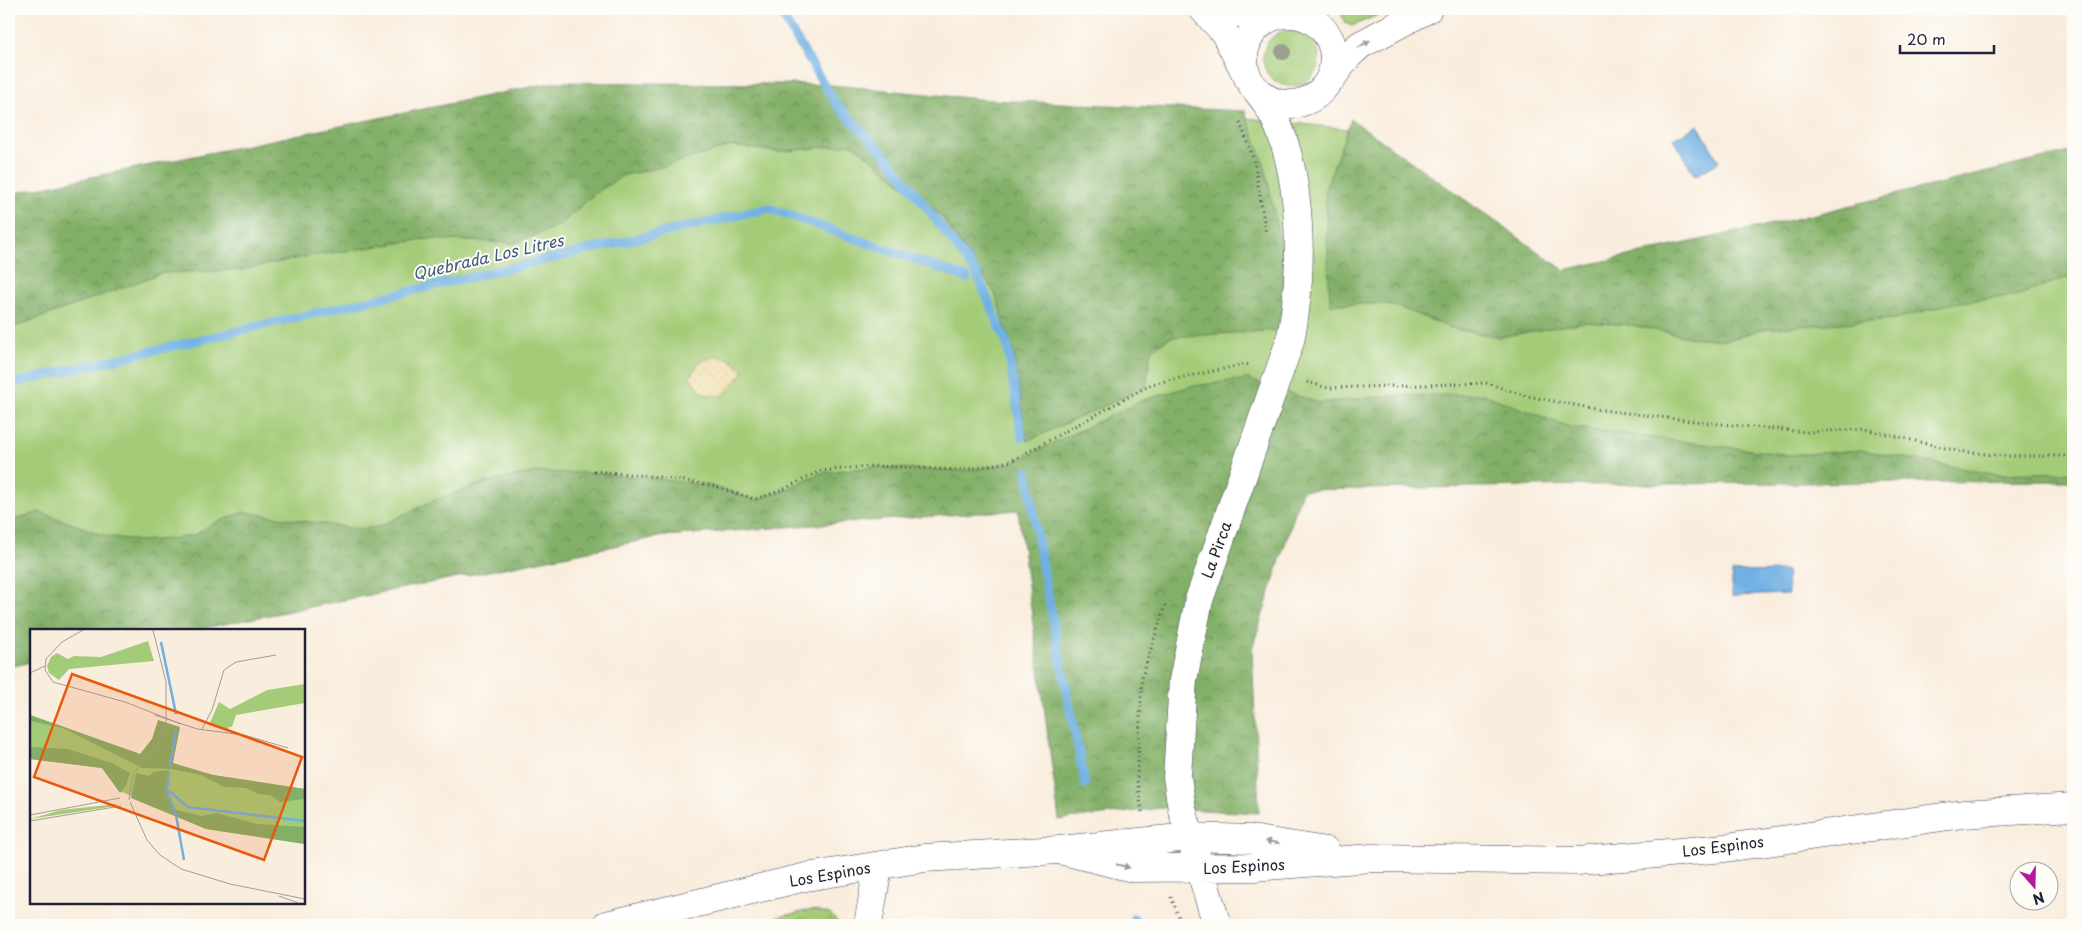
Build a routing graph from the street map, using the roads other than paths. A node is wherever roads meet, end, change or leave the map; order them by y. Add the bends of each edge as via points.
1 (1204, 9) edge
2 (1222, 9) edge
3 (1428, 9) edge
4 (1302, 14) edge
5 (1251, 82) junction
6 (1324, 87) junction
7 (1291, 178) junction
8 (2073, 807) edge
9 (1190, 837) junction
10 (1059, 850) junction
11 (1372, 858) junction
12 (878, 867) junction
13 (1201, 869) junction
14 (606, 925) edge
15 (868, 925) edge
16 (1217, 925) edge

1 - 5 street, La Pirca via 1224,32
2 - 4 street via 1245,14
6 -> 3 street, La Pirca via 1360,45
4 - 5 street via 1265,21 1253,31 1244,59
4 - 6 street via 1328,35 1334,56
5 - 6 street via 1267,99 1280,104 1306,101
5 - 7 street, La Pirca via 1274,118
6 - 7 street, La Pirca via 1302,111 1296,128
7 - 9 street, La Pirca via 1300,242 1296,316 1280,373 1212,562 1190,640 1180,713 1177,777
8 - 11 street, Los Espinos via 1963,814 1725,848 1578,861
9 - 10 street, Los Espinos
11 -> 9 street, Los Espinos via 1251,839
9 - 13 street, La Pirca
10 - 12 street, Los Espinos via 925,858
10 -> 13 street, Los Espinos via 1132,868
11 - 13 street, Los Espinos
12 - 14 street, Los Espinos via 806,877
12 - 15 street
13 - 16 street, La Pirca

